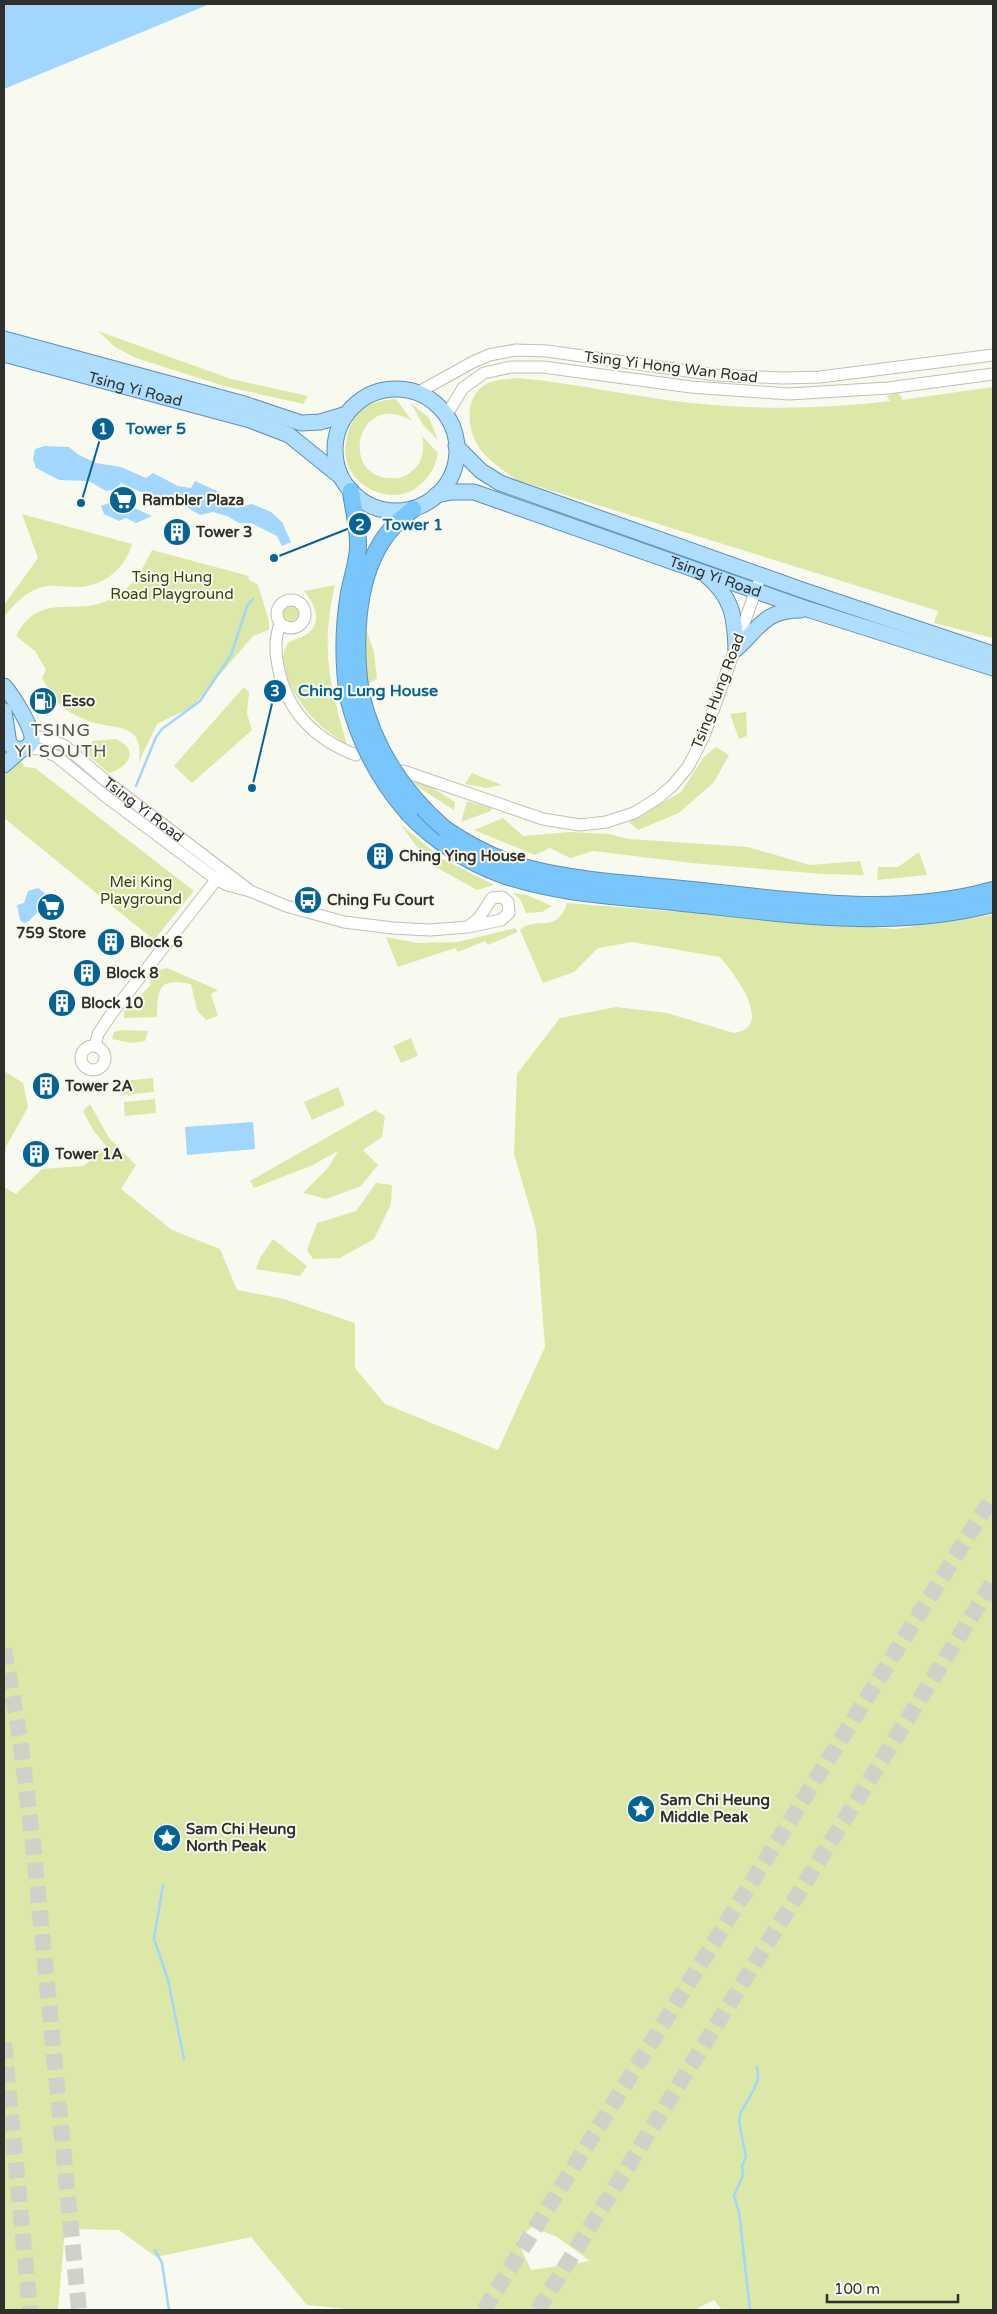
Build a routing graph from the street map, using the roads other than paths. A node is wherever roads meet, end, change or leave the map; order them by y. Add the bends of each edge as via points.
1 (4, 339) edge
2 (4, 354) edge
3 (993, 355) edge
4 (77, 365) junction
5 (993, 374) edge
6 (417, 393) junction
7 (347, 414) junction
8 (446, 416) junction
9 (456, 446) junction
10 (340, 476) junction
11 (351, 491) junction
12 (436, 496) junction
13 (413, 509) junction
14 (699, 570) junction
15 (761, 575) junction
16 (756, 590) junction
17 (810, 610) junction
18 (280, 624) dead end
19 (736, 649) junction
20 (993, 654) edge
21 (993, 668) edge
22 (4, 686) edge
23 (354, 695) junction
24 (4, 711) edge
25 (6, 739) edge
26 (27, 740) junction
27 (356, 755) dead end
28 (4, 766) edge
29 (403, 771) dead end
30 (224, 870) junction
31 (216, 879) junction
32 (993, 890) edge
33 (250, 891) junction
34 (993, 904) edge
35 (468, 927) dead end
36 (96, 1046) dead end

1 - 4 main road, Tsing Yi Road
2 - 4 main road, Tsing Yi Road
3 - 6 street, Tsing Yi Hong Wan Road via 820,377 783,378 716,375 547,351 516,350 473,362
4 - 7 main road, Tsing Yi Road via 244,404 301,423 320,422
4 - 10 main road, Tsing Yi Road via 289,434
5 - 8 street, Tsing Yi Hong Wan Road via 878,389 789,394 691,387 543,367 511,367 484,372 463,388
6 - 7 main road, Tsing Yi Road via 399,389 378,392 361,400
6 - 8 main road, Tsing Yi Road via 438,406
7 - 10 main road, Tsing Yi Road via 337,435 335,450
8 - 9 main road, Tsing Yi Road via 454,431
9 - 12 main road, Tsing Yi Road via 453,470
9 - 15 main road, Tsing Yi Road via 481,471 500,483
10 - 11 main road, Tsing Yi Road
11 - 13 main road, Tsing Yi Road via 378,508 395,511
11 - 23 highway via 358,543 344,633 345,675
12 - 13 main road, Tsing Yi Road
12 - 14 main road, Tsing Yi Road via 474,492
13 - 23 highway via 382,540 370,566 358,629
14 - 16 main road, Tsing Yi Road
14 - 19 main road via 719,586 727,598 734,617
15 - 16 street, Tsing Hung Road
15 - 20 main road, Tsing Yi Road
16 - 17 main road, Tsing Yi Road
16 - 19 street, Tsing Hung Road
17 - 19 main road via 786,610 772,615
17 - 21 main road, Tsing Yi Road
18 - 27 street via 276,641 278,669 286,696 296,712 322,738
19 - 29 street, Tsing Hung Road via 704,736 688,767 658,798 634,813 606,822 580,824 543,819
22 - 26 main road via 14,699
23 - 32 highway, bridge via 394,773 418,804 445,829 478,849 527,868 586,879 870,906 934,902
23 - 34 highway, bridge via 356,727 372,763 408,814 460,855 521,880 561,889 816,916 874,919 935,916
24 - 25 main road
25 - 26 main road via 14,749
25 - 26 main road via 16,725
26 - 28 main road
26 - 30 street, Tsing Yi Road via 53,740 64,746
26 - 31 street, Tsing Yi Road via 56,756
30 - 31 street
30 - 33 street, Tsing Yi Road
31 - 33 street, Tsing Yi Road
31 - 36 street via 112,1013 98,1034
33 - 35 street, Tsing Yi Road via 286,906 344,922 413,929

